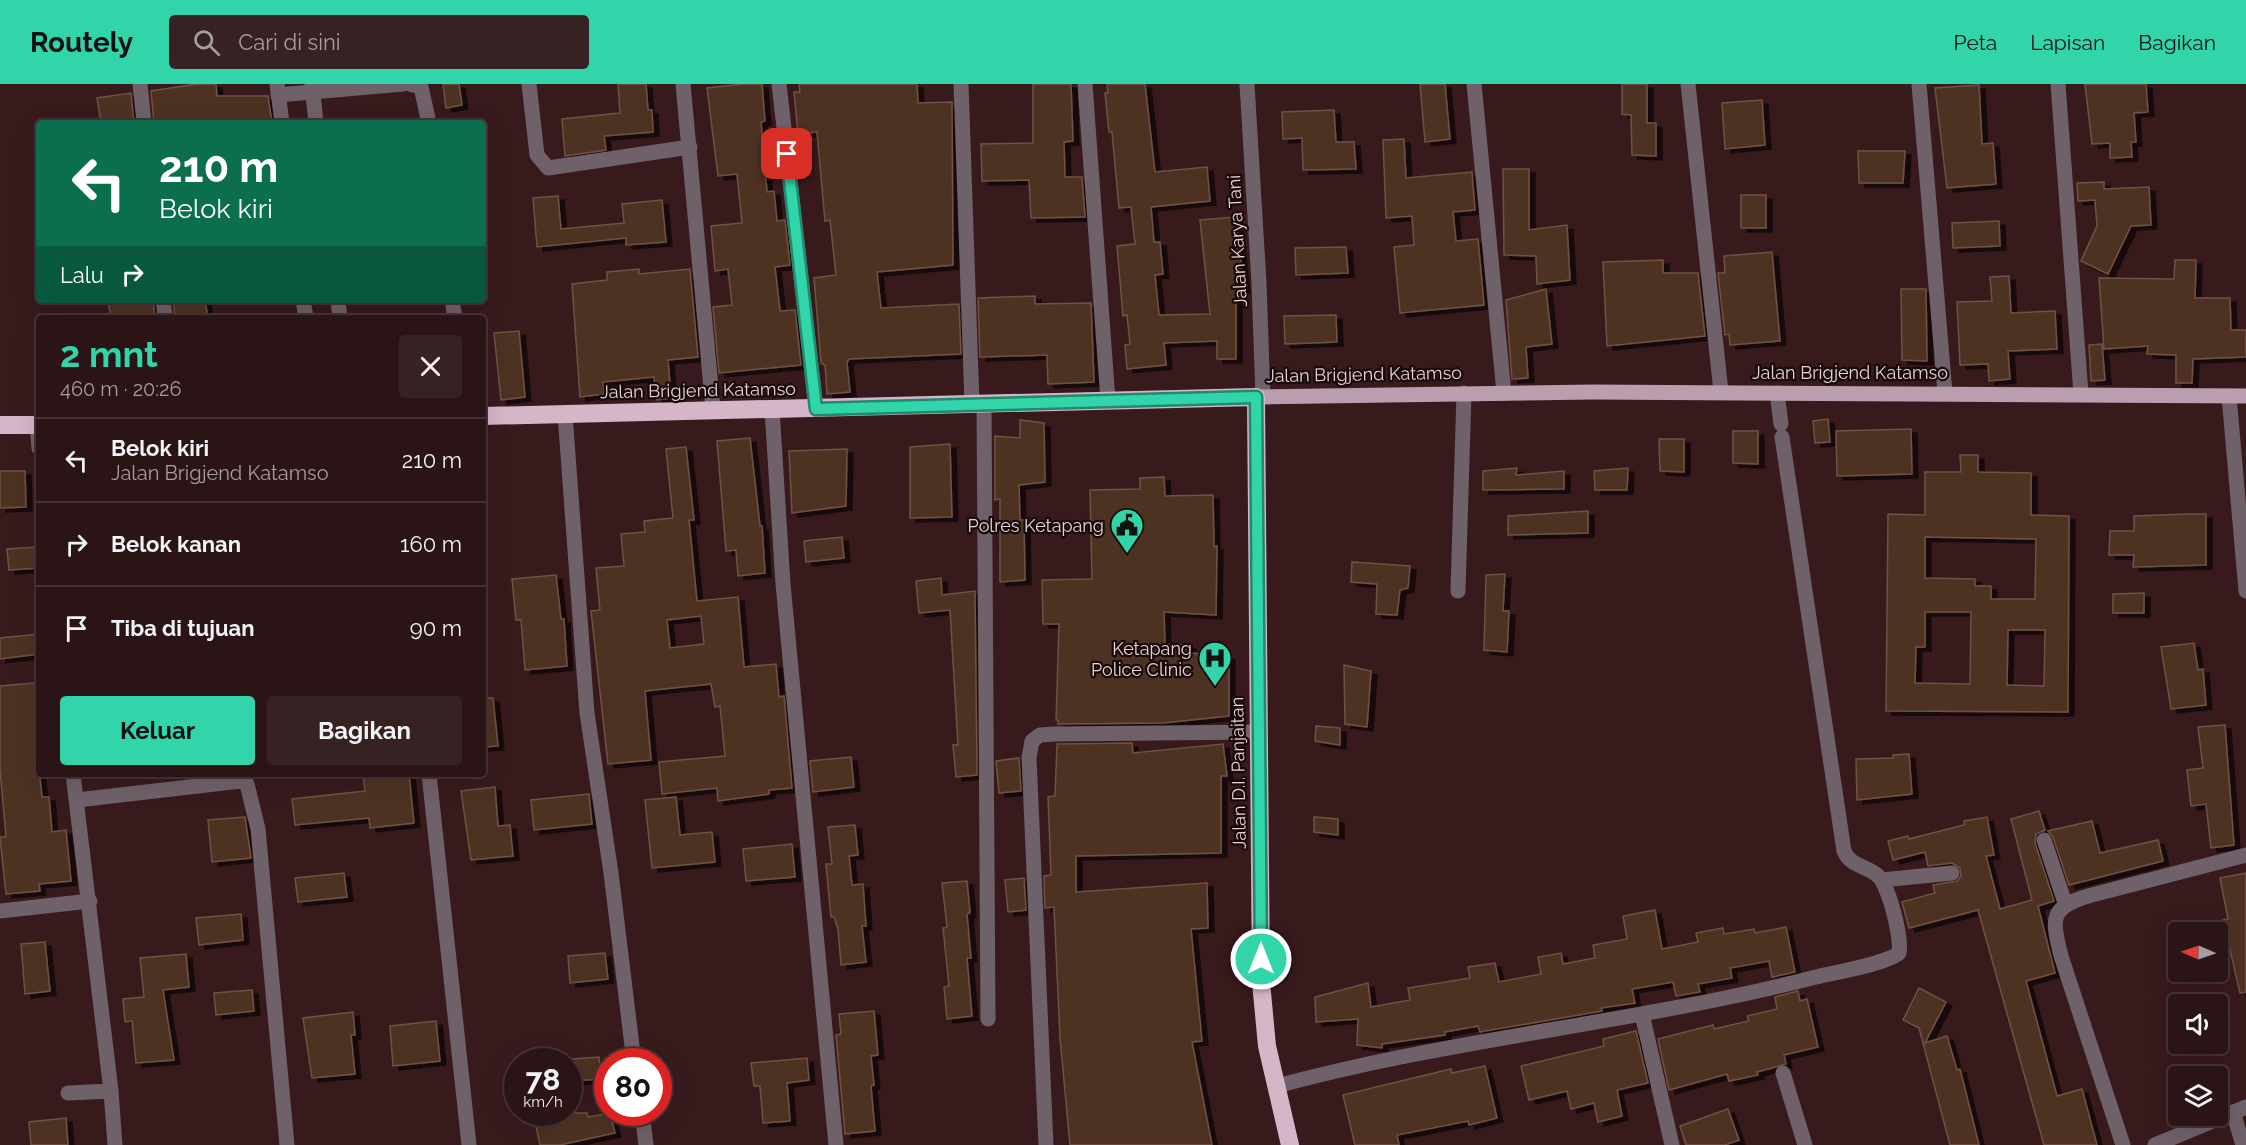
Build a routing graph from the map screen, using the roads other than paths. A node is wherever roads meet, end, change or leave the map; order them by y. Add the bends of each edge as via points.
1 (140, 84) edge
2 (403, 84) edge
3 (410, 84) edge
4 (529, 84) edge
5 (683, 84) edge
6 (779, 84) edge
7 (961, 84) edge
8 (1085, 84) edge
9 (1246, 84) edge
10 (1474, 84) edge
11 (1688, 84) edge
12 (1919, 84) edge
13 (2058, 84) edge
14 (312, 88) edge
15 (277, 89) edge
16 (144, 120) edge
17 (282, 120) edge
18 (316, 120) edge
19 (428, 120) edge
20 (690, 147) junction
21 (1721, 392) junction
22 (1464, 393) junction
23 (1504, 393) junction
24 (1777, 393) junction
25 (1945, 393) junction
26 (2081, 394) junction
27 (2229, 396) junction
28 (2246, 396) edge
29 (1260, 397) junction
30 (1108, 400) junction
31 (978, 404) junction
32 (772, 409) junction
33 (816, 409) junction
34 (713, 410) junction
35 (565, 414) junction
36 (486, 416) edge
37 (0, 425) edge
38 (36, 425) edge
39 (1458, 591) dead end
40 (2246, 591) edge
41 (1259, 732) junction
42 (73, 777) edge
43 (429, 777) edge
44 (76, 800) junction
45 (2044, 840) dead end
46 (2246, 855) edge
47 (1952, 873) dead end
48 (1882, 880) junction
49 (90, 901) junction
50 (2065, 903) junction
51 (0, 911) edge
52 (1642, 1014) junction
53 (988, 1019) dead end
54 (632, 1048) edge
55 (1783, 1073) dead end
56 (1277, 1086) junction
57 (111, 1091) junction
58 (68, 1094) dead end
59 (2239, 1110) edge
60 (644, 1126) edge
61 (115, 1145) edge
62 (287, 1145) edge
63 (469, 1145) edge
64 (646, 1145) edge
65 (836, 1145) edge
66 (1046, 1145) edge
67 (1290, 1145) edge
68 (1672, 1145) edge
69 (1805, 1145) edge
70 (2123, 1145) edge
71 (2155, 1145) edge
72 (2243, 1145) edge

1 - 16 street
2 - 14 street
3 - 19 street via 421,87
4 - 20 street via 537,155 548,168
5 - 20 street
6 - 33 street
7 - 31 street
8 - 30 street
9 - 29 street, Jalan Karya Tani via 1260,283
10 - 23 street
11 - 21 street
12 - 25 street
13 - 26 street
14 - 15 street
14 - 18 street
15 - 17 street
20 - 34 street
21 - 23 main road, Jalan Brigjend Katamso
21 - 24 main road, Jalan Brigjend Katamso
22 - 23 main road, Jalan Brigjend Katamso
22 - 29 main road, Jalan Brigjend Katamso
22 - 39 street
24 - 25 main road, Jalan Brigjend Katamso
24 - 48 street via 1844,851 1852,863
25 - 26 main road, Jalan Brigjend Katamso
26 - 27 main road, Jalan Brigjend Katamso
27 - 28 main road, Jalan Brigjend Katamso
27 - 40 street
29 - 30 highway, Jalan Brigjend Katamso
29 - 41 highway, Jalan D.I. Panjaitan
30 - 31 highway, Jalan Brigjend Katamso
31 - 33 highway, Jalan Brigjend Katamso
31 - 53 street
32 - 33 highway, Jalan Brigjend Katamso
32 - 34 highway, Jalan Brigjend Katamso
32 - 65 street via 783,584
34 - 35 highway, Jalan Brigjend Katamso
35 - 36 highway, Jalan Brigjend Katamso
35 - 54 street via 587,713
37 - 38 highway
41 - 56 highway, Jalan D.I. Panjaitan via 1261,982 1267,1046
41 - 66 street via 1055,734 1040,735 1032,741 1029,758
42 - 44 street
43 - 63 street
44 - 49 street
44 - 62 street via 247,784 258,829
45 - 50 street
46 - 50 street
47 - 48 street
48 - 52 street via 1900,946 1895,956 1777,987
49 - 51 street
49 - 57 street
50 - 70 street via 2058,911 2056,923 2061,956
52 - 56 street via 1354,1065
52 - 68 street
55 - 69 street
56 - 67 highway, Jalan D.I. Panjaitan
57 - 58 street
57 - 61 street
59 - 71 street
59 - 72 street
60 - 64 street

